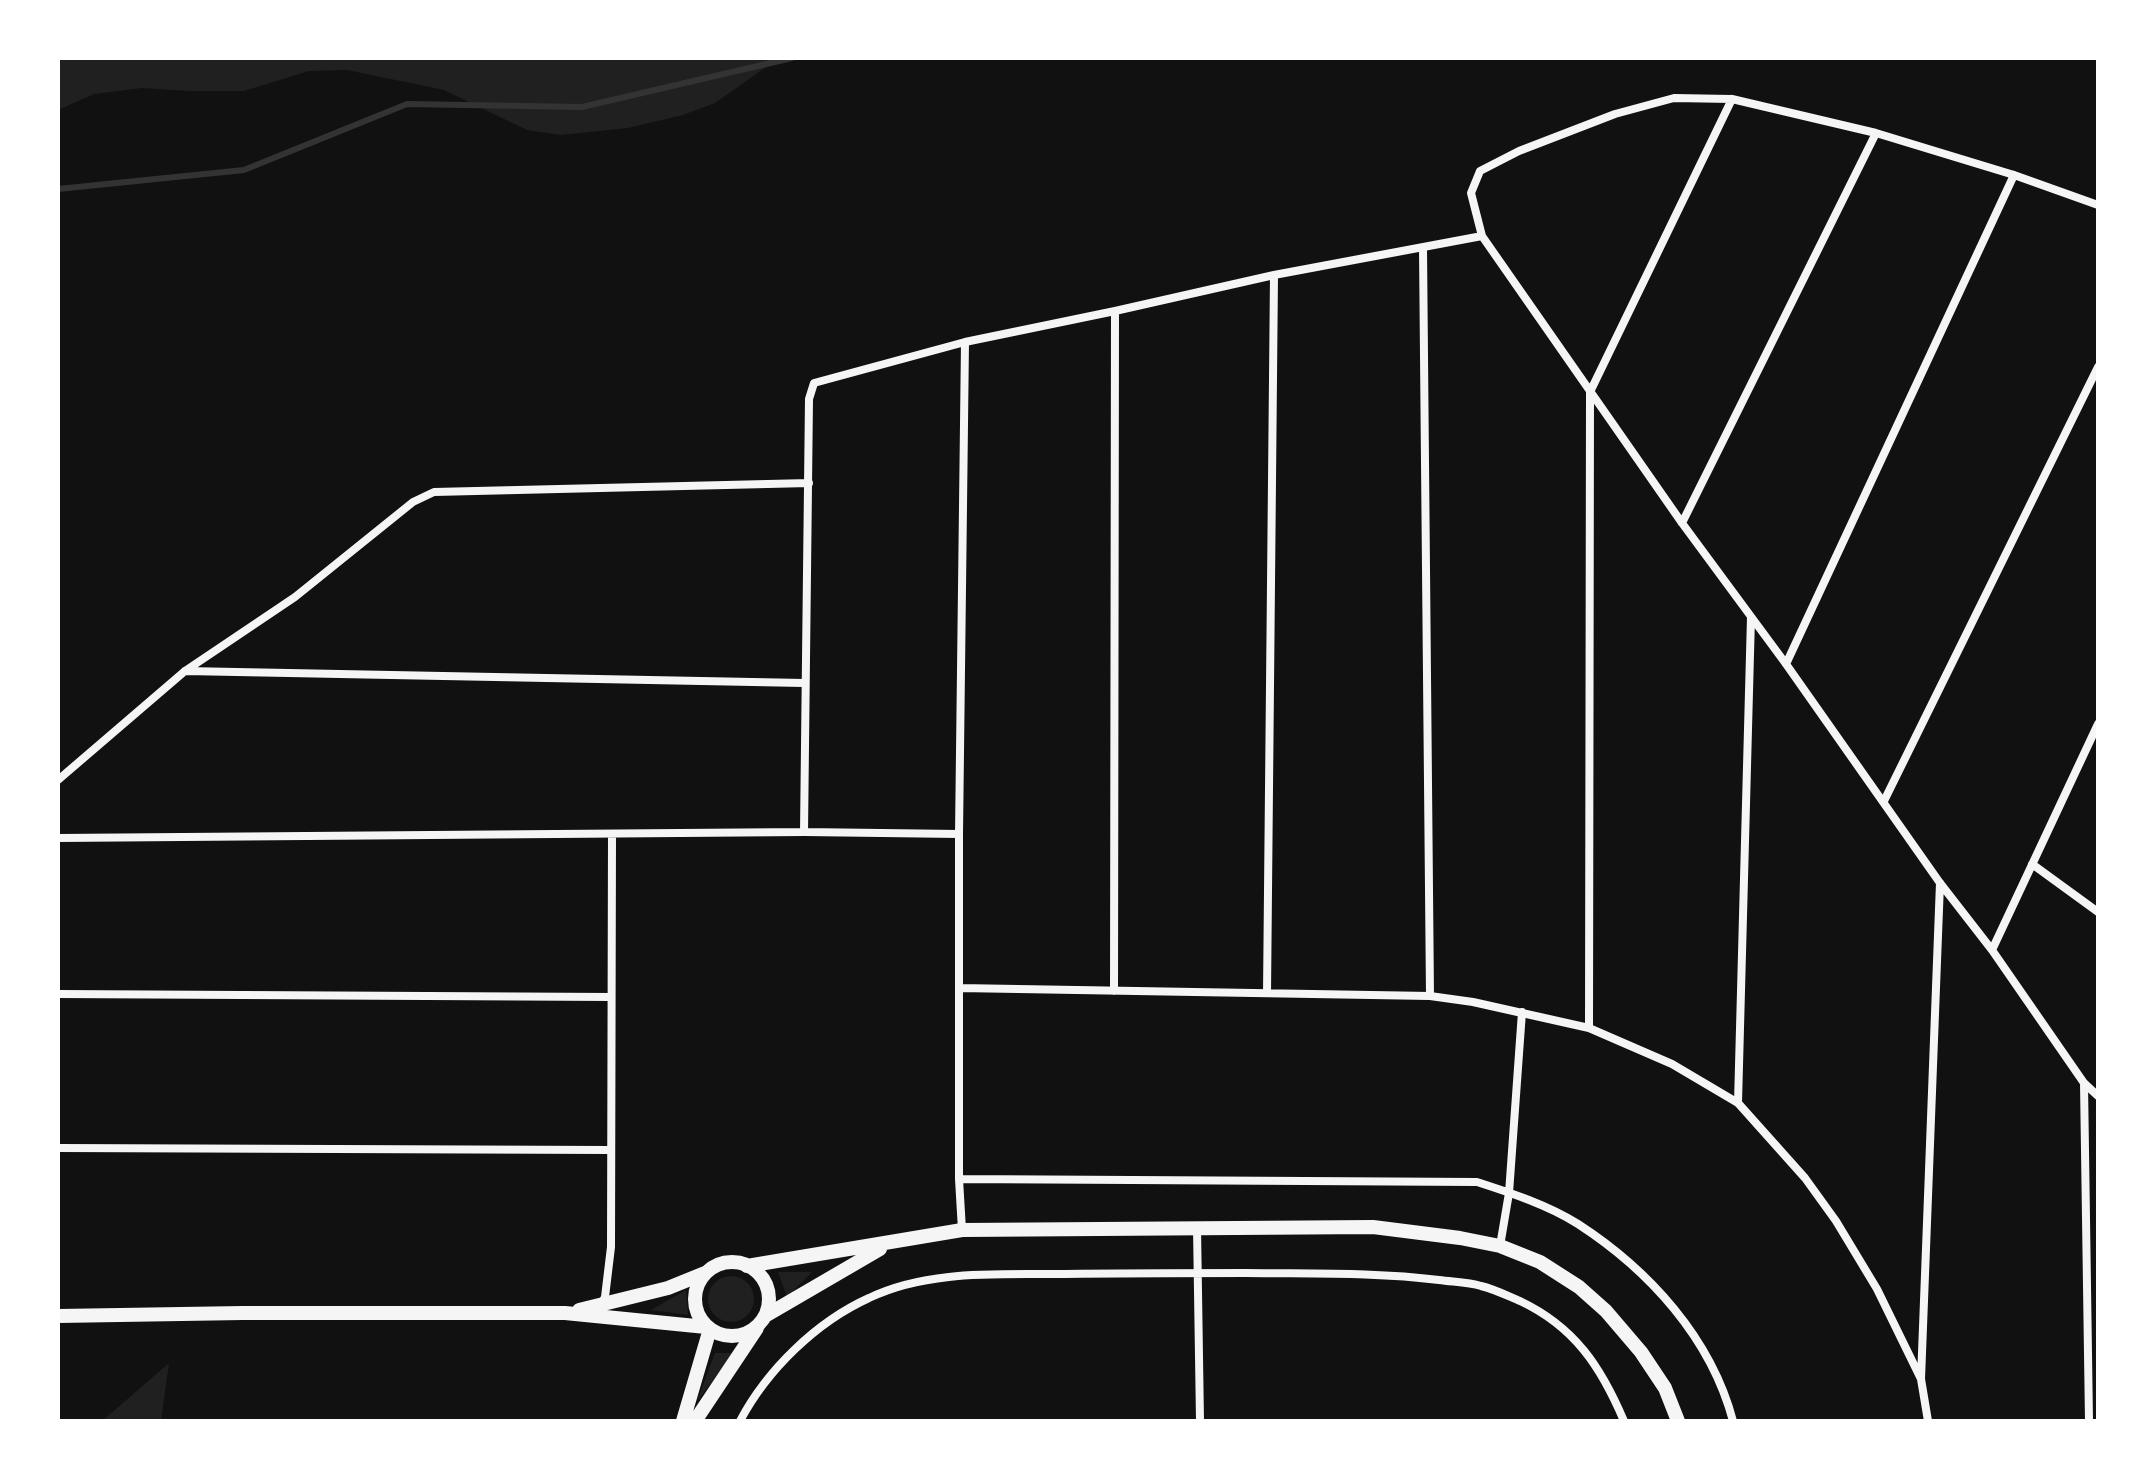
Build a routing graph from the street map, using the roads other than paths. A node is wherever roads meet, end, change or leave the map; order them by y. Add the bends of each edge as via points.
1 (1732, 99) junction
2 (1876, 133) junction
3 (2014, 175) junction
4 (2098, 205) edge
5 (1482, 236) junction
6 (1423, 249) junction
7 (1274, 275) junction
8 (1115, 311) junction
9 (965, 342) junction
10 (2097, 372) edge
11 (1590, 392) junction
12 (809, 483) junction
13 (1682, 523) junction
14 (1751, 617) junction
15 (1786, 664) junction
16 (185, 671) junction
17 (804, 683) junction
18 (2098, 726) edge
19 (58, 780) edge
20 (1884, 801) junction
21 (804, 832) junction
22 (959, 834) junction
23 (612, 835) junction
24 (58, 838) edge
25 (2032, 864) junction
26 (1940, 883) junction
27 (2098, 912) edge
28 (1992, 950) junction
29 (959, 988) junction
30 (1114, 991) junction
31 (1267, 993) junction
32 (58, 994) edge
33 (1430, 996) junction
34 (611, 997) junction
35 (1522, 1012) junction
36 (1589, 1028) junction
37 (2084, 1083) junction
38 (2098, 1096) edge
39 (1738, 1103) junction
40 (58, 1148) edge
41 (610, 1150) junction
42 (959, 1179) junction
43 (1509, 1193) junction
44 (1197, 1227) junction
45 (962, 1230) junction
46 (887, 1244) junction
47 (1500, 1246) junction
48 (747, 1266) junction
49 (706, 1273) junction
50 (1196, 1273) junction
51 (597, 1310) junction
52 (58, 1316) edge
53 (762, 1320) junction
54 (708, 1328) junction
55 (1921, 1379) junction
56 (683, 1421) edge
57 (695, 1421) edge
58 (740, 1421) edge
59 (1200, 1421) edge
60 (1624, 1421) edge
61 (1678, 1421) edge
62 (1733, 1421) edge
63 (1928, 1421) edge
64 (2089, 1421) edge

1 - 2 street
1 - 5 street via 1674,98 1615,114 1480,171 1471,193
1 - 11 street
2 - 3 street
2 - 13 street
3 - 4 street
3 - 15 street
5 - 6 street
5 - 11 street
6 - 7 street
6 - 33 street
7 - 8 street
7 - 31 street
8 - 9 street
8 - 30 street
9 - 12 street via 814,383 809,399
9 - 22 street
10 - 20 street
11 - 13 street
11 - 36 street
12 - 16 street via 434,492 413,502 295,597
12 - 17 street
13 - 14 street
14 - 15 street
14 - 39 street
15 - 20 street
16 - 17 street
16 - 19 street
17 - 21 street
18 - 25 street
20 - 26 street
21 - 22 street
21 - 23 street
22 - 29 street
23 - 24 street
23 - 34 street
25 - 27 street
25 - 28 street
26 - 28 street
26 - 55 street
28 - 37 street
29 - 30 street
29 - 42 street
30 - 31 street
31 - 33 street
32 - 34 street
33 - 35 street
34 - 41 street
35 - 36 street
35 - 43 street
36 - 39 street via 1672,1064
37 - 38 street
37 - 64 street
39 - 55 street via 1836,1221
40 - 41 street
41 - 51 street via 611,1247 607,1288
42 - 43 street via 1477,1182
42 - 45 street
43 - 47 street
43 - 62 street via 1577,1223 1638,1270 1694,1332 1716,1371
44 - 45 main road
44 - 47 main road via 1373,1227
44 - 50 street
45 - 46 main road
46 - 48 main road
46 - 53 main road
47 - 61 main road via 1540,1262 1606,1311 1665,1388
48 - 49 main road via 725,1262
48 - 53 main road via 766,1287 768,1307
49 - 51 main road
49 - 54 main road via 694,1300
50 - 58 street via 973,1275 896,1288 868,1298 823,1326 780,1364
50 - 59 street
50 - 60 street via 1395,1275 1482,1286 1554,1321 1586,1350
51 - 52 main road
51 - 54 main road
53 - 54 main road via 746,1334 731,1337
53 - 57 main road
54 - 56 main road
55 - 63 street

